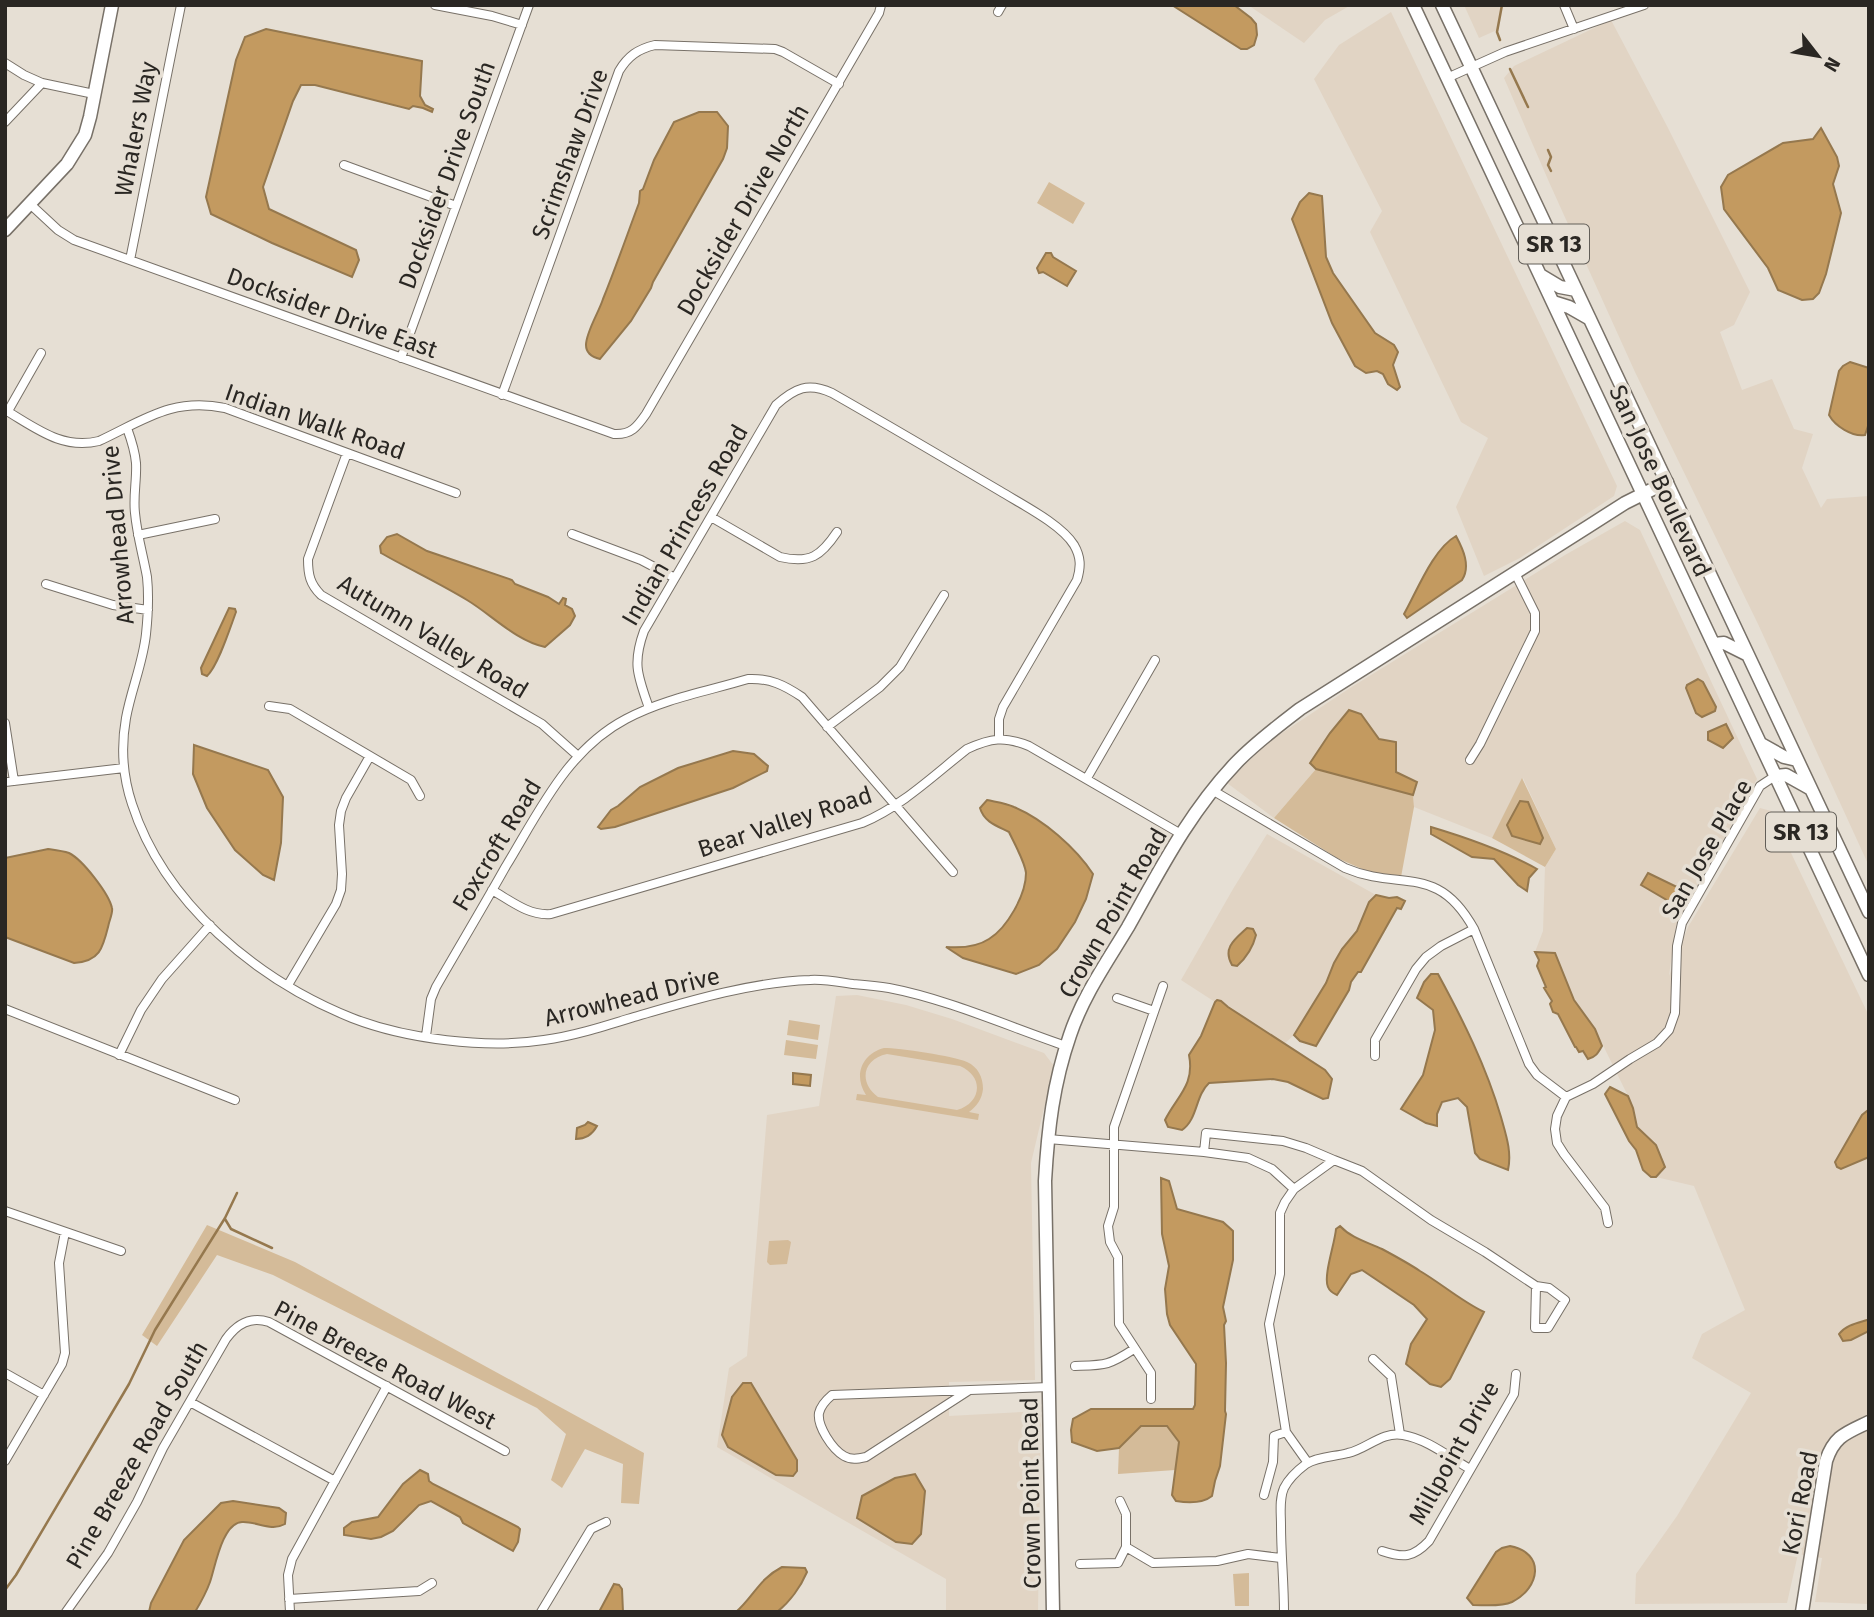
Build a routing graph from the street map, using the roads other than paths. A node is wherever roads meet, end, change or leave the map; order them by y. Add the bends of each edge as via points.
1 (112, 5) edge
2 (181, 5) edge
3 (435, 5) edge
4 (529, 5) edge
5 (881, 5) edge
6 (1413, 5) edge
7 (1443, 5) edge
8 (1564, 5) edge
9 (1644, 5) edge
10 (522, 25) junction
11 (1574, 29) junction
12 (5, 63) edge
13 (1472, 67) junction
14 (1447, 78) junction
15 (42, 83) junction
16 (839, 84) junction
17 (94, 94) junction
18 (5, 122) edge
19 (344, 165) dead end
20 (30, 204) junction
21 (456, 206) junction
22 (5, 230) edge
23 (130, 260) junction
24 (1540, 275) junction
25 (1576, 290) junction
26 (1553, 302) junction
27 (1590, 320) junction
28 (41, 353) dead end
29 (401, 358) junction
30 (502, 395) junction
31 (6, 410) edge
32 (127, 428) junction
33 (633, 431) joint
34 (347, 453) junction
35 (1667, 482) junction
36 (456, 493) dead end
37 (1643, 494) junction
38 (711, 517) junction
39 (215, 519) dead end
40 (837, 532) dead end
41 (572, 534) dead end
42 (138, 535) junction
43 (1515, 573) junction
44 (675, 578) junction
45 (46, 584) dead end
46 (944, 595) dead end
47 (148, 610) junction
48 (1714, 644) junction
49 (1748, 654) junction
50 (1155, 660) dead end
51 (269, 706) dead end
52 (649, 708) junction
53 (5, 723) edge
54 (827, 727) junction
55 (999, 738) junction
56 (1761, 744) junction
57 (370, 756) junction
58 (578, 756) junction
59 (1470, 760) dead end
60 (1797, 760) junction
61 (124, 768) junction
62 (1775, 776) junction
63 (1087, 778) junction
64 (10, 782) edge
65 (1811, 789) junction
66 (1212, 790) junction
67 (420, 796) dead end
68 (894, 805) junction
69 (1181, 834) junction
70 (953, 872) dead end
71 (492, 890) junction
72 (1869, 912) edge
73 (210, 925) junction
74 (1474, 929) junction
75 (1869, 975) edge
76 (288, 985) junction
77 (1163, 986) dead end
78 (1117, 998) dead end
79 (5, 1009) edge
80 (1154, 1011) junction
81 (426, 1036) junction
82 (1066, 1046) junction
83 (119, 1055) junction
84 (1375, 1056) dead end
85 (1566, 1097) junction
86 (235, 1100) dead end
87 (1048, 1139) junction
88 (1113, 1143) junction
89 (1204, 1152) junction
90 (1334, 1160) junction
91 (1294, 1189) junction
92 (5, 1211) edge
93 (1608, 1223) dead end
94 (65, 1232) junction
95 (121, 1251) dead end
96 (1536, 1286) junction
97 (245, 1321) joint
98 (1134, 1349) junction
99 (1373, 1359) dead end
100 (1075, 1366) dead end
101 (5, 1373) edge
102 (1516, 1374) dead end
103 (387, 1386) junction
104 (1050, 1387) junction
105 (968, 1391) junction
106 (44, 1395) junction
107 (1151, 1399) dead end
108 (190, 1402) junction
109 (1869, 1422) edge
110 (1286, 1432) junction
111 (1399, 1434) junction
112 (505, 1451) dead end
113 (5, 1461) edge
114 (1308, 1463) junction
115 (1470, 1469) junction
116 (335, 1481) junction
117 (1264, 1495) dead end
118 (1120, 1501) dead end
119 (606, 1522) dead end
120 (1126, 1547) junction
121 (1382, 1551) dead end
122 (1281, 1558) junction
123 (1080, 1564) dead end
124 (432, 1583) dead end
125 (289, 1599) junction
126 (66, 1612) edge
127 (290, 1612) edge
128 (541, 1612) edge
129 (1054, 1612) edge
130 (1284, 1612) edge
131 (1802, 1612) edge

1 - 17 main road
2 - 23 street, Whalers Way
3 - 10 street
4 - 10 street, Docksider Drive South
5 - 16 street, Docksider Drive North
6 - 14 main road, San Jose Boulevard / SR 13
7 - 13 main road, San Jose Boulevard / SR 13
8 - 11 street
9 - 11 street
10 - 21 street, Docksider Drive South
11 - 13 street
12 - 15 street
13 - 14 street
13 - 25 main road, San Jose Boulevard / SR 13
14 - 24 main road, San Jose Boulevard / SR 13
15 - 17 street
15 - 18 street
16 - 30 street, Scrimshaw Drive via 775,49 655,45 625,61
16 - 33 street, Docksider Drive North
17 - 20 main road via 78,149
19 - 21 street
20 - 22 main road
20 - 23 street, Docksider Drive East via 66,236
21 - 29 street, Docksider Drive South
23 - 29 street, Docksider Drive East
24 - 25 main road
24 - 26 main road, San Jose Boulevard / SR 13
25 - 27 main road, San Jose Boulevard / SR 13
26 - 27 main road
26 - 37 main road, San Jose Boulevard / SR 13
27 - 35 main road, San Jose Boulevard / SR 13
28 - 31 street
29 - 30 street, Docksider Drive East
30 - 33 street, Docksider Drive East via 614,434
31 - 32 street, Indian Walk Road via 52,437 74,444 99,441
32 - 34 street, Indian Walk Road via 165,410 209,405
32 - 42 street, Arrowhead Drive via 136,466
34 - 36 street, Indian Walk Road
34 - 58 street, Autumn Valley Road via 309,559 312,586 542,724
35 - 37 main road, Crown Point Road
35 - 49 main road, San Jose Boulevard / SR 13
37 - 43 main road, Crown Point Road
37 - 48 main road, San Jose Boulevard / SR 13
38 - 40 street via 793,560 818,555
38 - 44 street, Indian Princess Road
38 - 55 street, Indian Princess Road via 776,405 798,389 811,387 832,393 1041,516 1073,543 1080,570 1003,707
39 - 42 street
41 - 44 street
42 - 47 street, Arrowhead Drive
43 - 59 street via 1535,613 1535,631
43 - 66 main road, Crown Point Road via 1300,709 1243,756
44 - 52 street, Indian Princess Road via 639,646 638,675
45 - 47 street via 113,605
46 - 54 street via 901,667
47 - 61 street, Arrowhead Drive via 146,638 126,717
48 - 49 main road via 1724,643
48 - 56 main road, San Jose Boulevard / SR 13
49 - 60 main road, San Jose Boulevard / SR 13
50 - 63 street
51 - 57 street via 290,709
52 - 54 street, Foxcroft Road via 760,679 802,697
52 - 58 street, Foxcroft Road via 605,733
53 - 64 street
54 - 68 street, Foxcroft Road
55 - 63 street via 1029,746
55 - 68 street, Bear Valley Road via 967,749
56 - 60 main road
56 - 62 main road, San Jose Boulevard / SR 13
57 - 67 street via 411,780
57 - 76 street via 341,811 342,874 336,905
58 - 71 street, Foxcroft Road via 552,789
60 - 65 main road, San Jose Boulevard / SR 13
61 - 64 street
61 - 73 street, Arrowhead Drive via 138,821 155,857
62 - 65 main road via 1786,775
62 - 75 main road, San Jose Boulevard / SR 13
62 - 85 street, San Jose Place via 1760,786 1682,923 1675,1013 1669,1030 1657,1043
63 - 69 street
65 - 72 main road, San Jose Boulevard / SR 13
66 - 69 main road, Crown Point Road
66 - 74 street via 1345,868 1436,888 1457,903
68 - 70 street, Foxcroft Road
68 - 71 street, Bear Valley Road via 862,823 551,914 531,913
69 - 82 main road, Crown Point Road via 1097,978
71 - 81 street, Foxcroft Road via 436,987
73 - 76 street, Arrowhead Drive
73 - 83 street via 162,979
74 - 84 street via 1441,946 1416,969 1375,1040
74 - 85 street via 1529,1064
76 - 81 street, Arrowhead Drive via 355,1019
77 - 80 street
78 - 80 street
79 - 83 street
80 - 88 street via 1114,1127
81 - 82 street, Arrowhead Drive via 476,1042 541,1041 701,998 810,980 891,989
82 - 87 main road, Crown Point Road
83 - 86 street
85 - 93 street via 1556,1115 1558,1143 1605,1208
87 - 88 street
87 - 104 main road, Crown Point Road
88 - 89 street
88 - 98 street via 1114,1207 1108,1226 1118,1257 1119,1324
89 - 90 street via 1206,1133 1283,1141
89 - 91 street via 1262,1163
90 - 91 street
90 - 96 street via 1362,1171
91 - 110 street via 1280,1213 1280,1274 1269,1324
92 - 94 street
94 - 95 street
94 - 106 street via 59,1263 65,1353
96 - 96 street via 1565,1300 1548,1328 1535,1328
97 - 103 street, Pine Breeze Road West via 269,1322
97 - 108 street, Pine Breeze Road South via 226,1339
98 - 100 street via 1105,1365
98 - 107 street via 1151,1373
99 - 111 street via 1391,1376
101 - 106 street
102 - 115 street, Millpoint Drive via 1514,1394
103 - 112 street, Pine Breeze Road West
103 - 116 street
104 - 105 street
104 - 129 main road, Crown Point Road
105 - 105 street via 832,1395 819,1411 820,1422 841,1455 866,1457
106 - 113 street
108 - 116 street
108 - 126 street, Pine Breeze Road South via 108,1553
109 - 131 main road, Kori Road via 1839,1437 1826,1461
110 - 114 street
110 - 117 street via 1274,1436
111 - 114 street
111 - 115 street via 1426,1443
114 - 122 street via 1284,1488
115 - 121 street, Millpoint Drive via 1422,1548 1398,1557
116 - 125 street via 292,1559
118 - 120 street via 1126,1514
119 - 128 street via 591,1529
120 - 122 street via 1153,1563 1217,1561 1248,1554
120 - 123 street via 1118,1563
122 - 130 street
124 - 125 street via 419,1591
125 - 127 street

